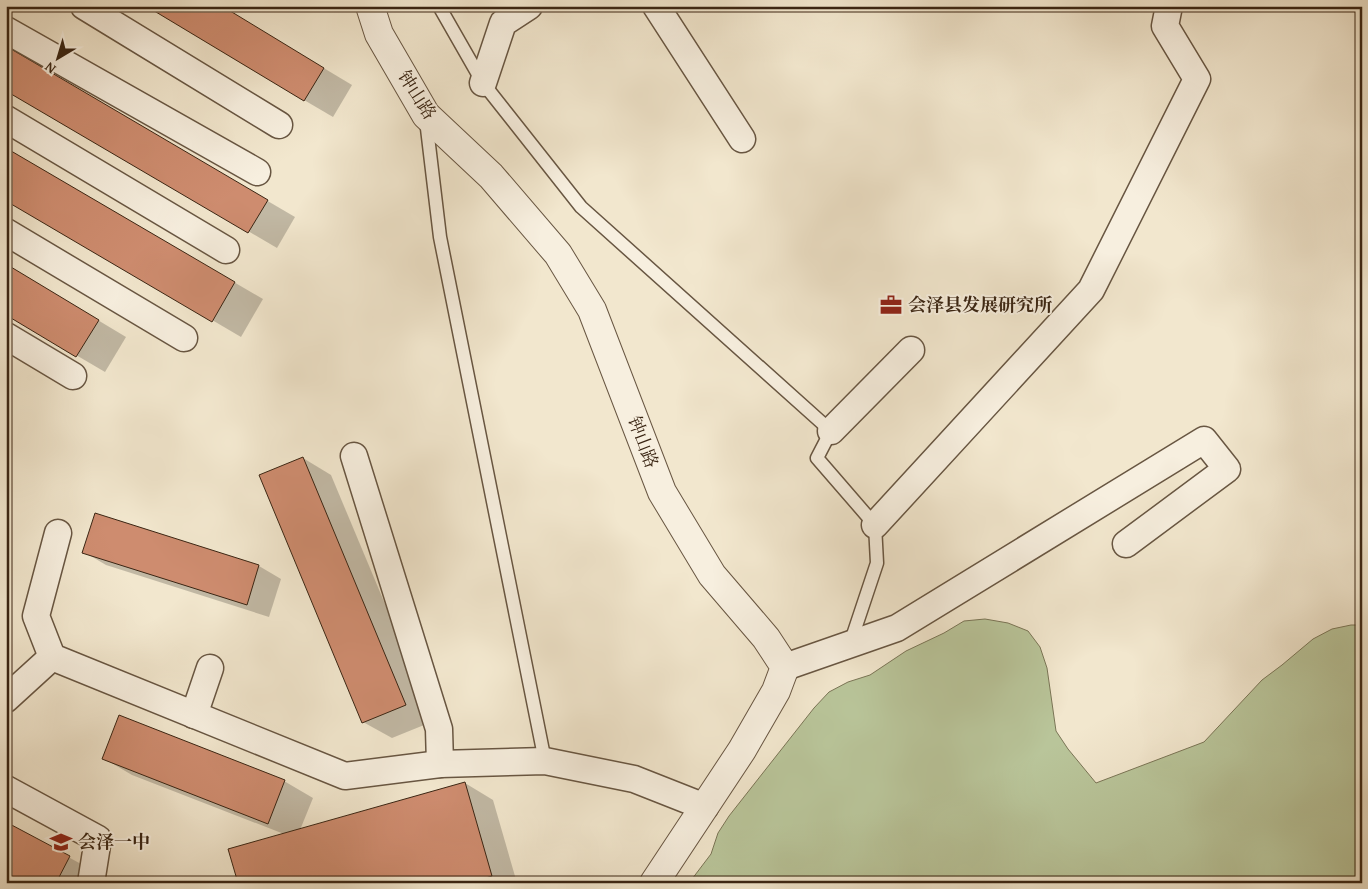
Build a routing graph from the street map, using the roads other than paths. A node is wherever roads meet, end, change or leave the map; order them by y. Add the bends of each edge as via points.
1 (84, 6) edge
2 (370, 6) edge
3 (439, 6) edge
4 (529, 6) edge
5 (656, 6) edge
6 (1169, 6) edge
7 (498, 14) edge
8 (6, 30) edge
9 (483, 82) junction
10 (426, 115) junction
11 (6, 119) edge
12 (279, 125) dead end
13 (742, 139) dead end
14 (257, 172) dead end
15 (6, 232) edge
16 (226, 250) dead end
17 (6, 336) edge
18 (184, 338) dead end
19 (911, 350) dead end
20 (73, 376) dead end
21 (830, 431) junction
22 (354, 456) dead end
23 (874, 526) junction
24 (58, 533) dead end
25 (1126, 544) dead end
26 (850, 644) junction
27 (52, 657) junction
28 (785, 667) junction
29 (210, 668) dead end
30 (6, 699) edge
31 (194, 715) junction
32 (545, 761) junction
33 (440, 764) junction
34 (6, 789) edge
35 (705, 806) junction
36 (91, 883) edge
37 (654, 883) edge

1 - 12 street
2 - 10 street, 钟山路 via 379,34
3 - 9 lane
4 - 7 street
5 - 13 street
6 - 23 street via 1165,26 1197,79 1091,290
7 - 9 street
8 - 14 street
9 - 21 lane via 581,207
10 - 28 street, 钟山路 via 490,176 558,254 592,310 662,492 712,575 766,638
10 - 32 lane via 440,237
11 - 16 street
15 - 18 street
17 - 20 street
19 - 21 street
21 - 23 lane via 817,458
22 - 33 street via 439,729
23 - 26 lane via 877,563
24 - 27 street via 36,616
25 - 26 street via 1227,469 1204,440 897,628
26 - 28 street
27 - 30 street
27 - 31 street
28 - 35 street via 776,691
29 - 31 street
31 - 33 street via 345,776
32 - 33 street
32 - 35 street via 634,779
34 - 36 street via 98,838
35 - 37 street

